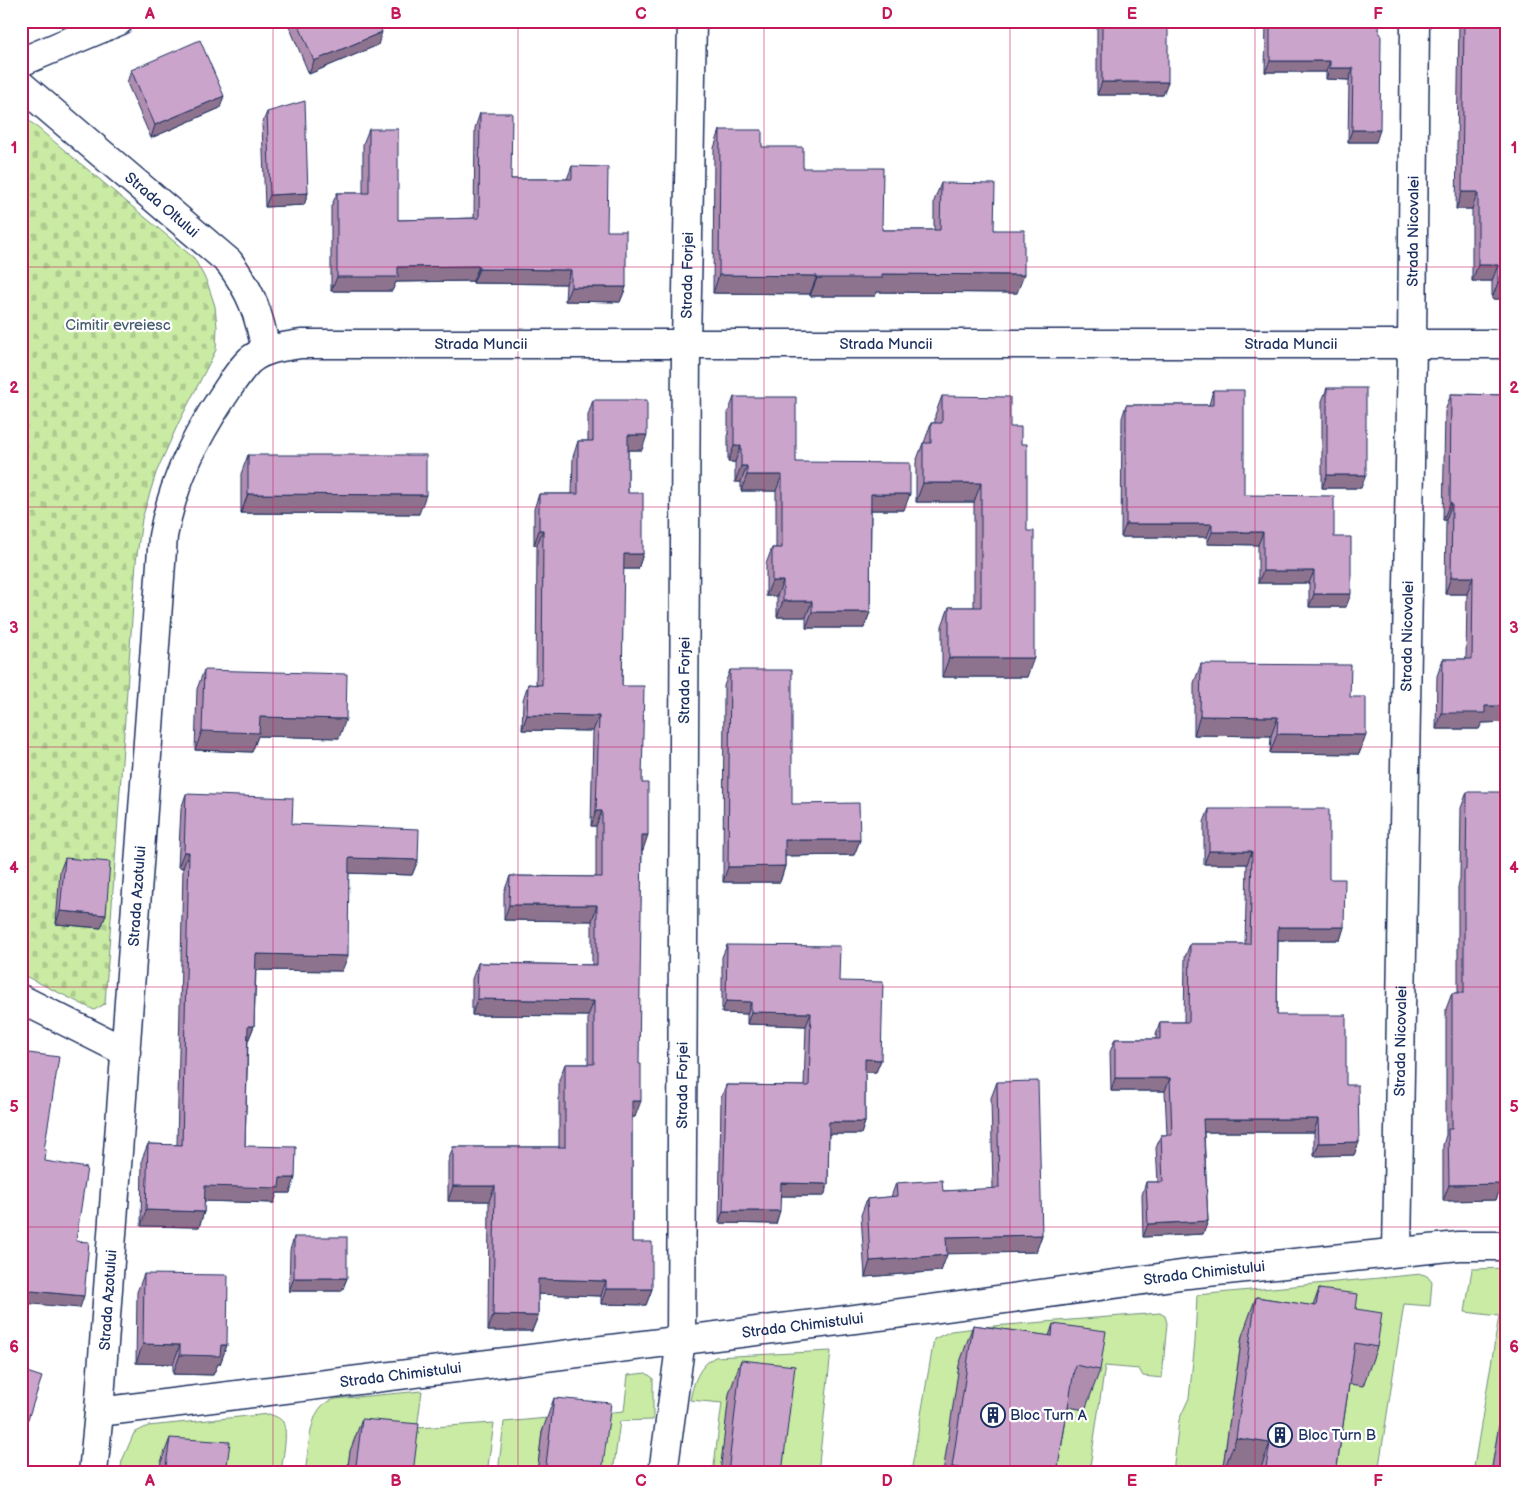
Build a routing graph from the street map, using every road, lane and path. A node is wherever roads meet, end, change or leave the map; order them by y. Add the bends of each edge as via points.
1 (119, 21) edge
2 (692, 21) edge
3 (1415, 21) edge
4 (21, 62) edge
5 (21, 85) edge
6 (1412, 344) junction
7 (1507, 344) edge
8 (686, 345) junction
9 (266, 351) junction
10 (21, 1000) edge
11 (126, 1052) junction
12 (1507, 1246) edge
13 (1397, 1252) junction
14 (681, 1340) junction
15 (99, 1412) junction
16 (93, 1473) edge
17 (663, 1473) edge

1 - 4 street
2 - 8 street, Strada Forjei
3 - 6 street, Strada Nicovalei
5 - 9 street, Strada Oltului via 230,262 254,302
6 - 7 street, Strada Muncii
6 - 8 street, Strada Muncii
6 - 13 street, Strada Nicovalei
8 - 9 street, Strada Muncii via 301,344
8 - 14 street, Strada Forjei
9 - 11 street, Strada Azotului via 238,372 201,429 175,486 168,510 160,561
10 - 11 street
11 - 15 street, Strada Azotului
12 - 13 street, Strada Chimistului via 1459,1246
13 - 14 street, Strada Chimistului via 1188,1274
14 - 15 street, Strada Chimistului
14 - 17 street, Strada Forjei
15 - 16 street, Strada Azotului

